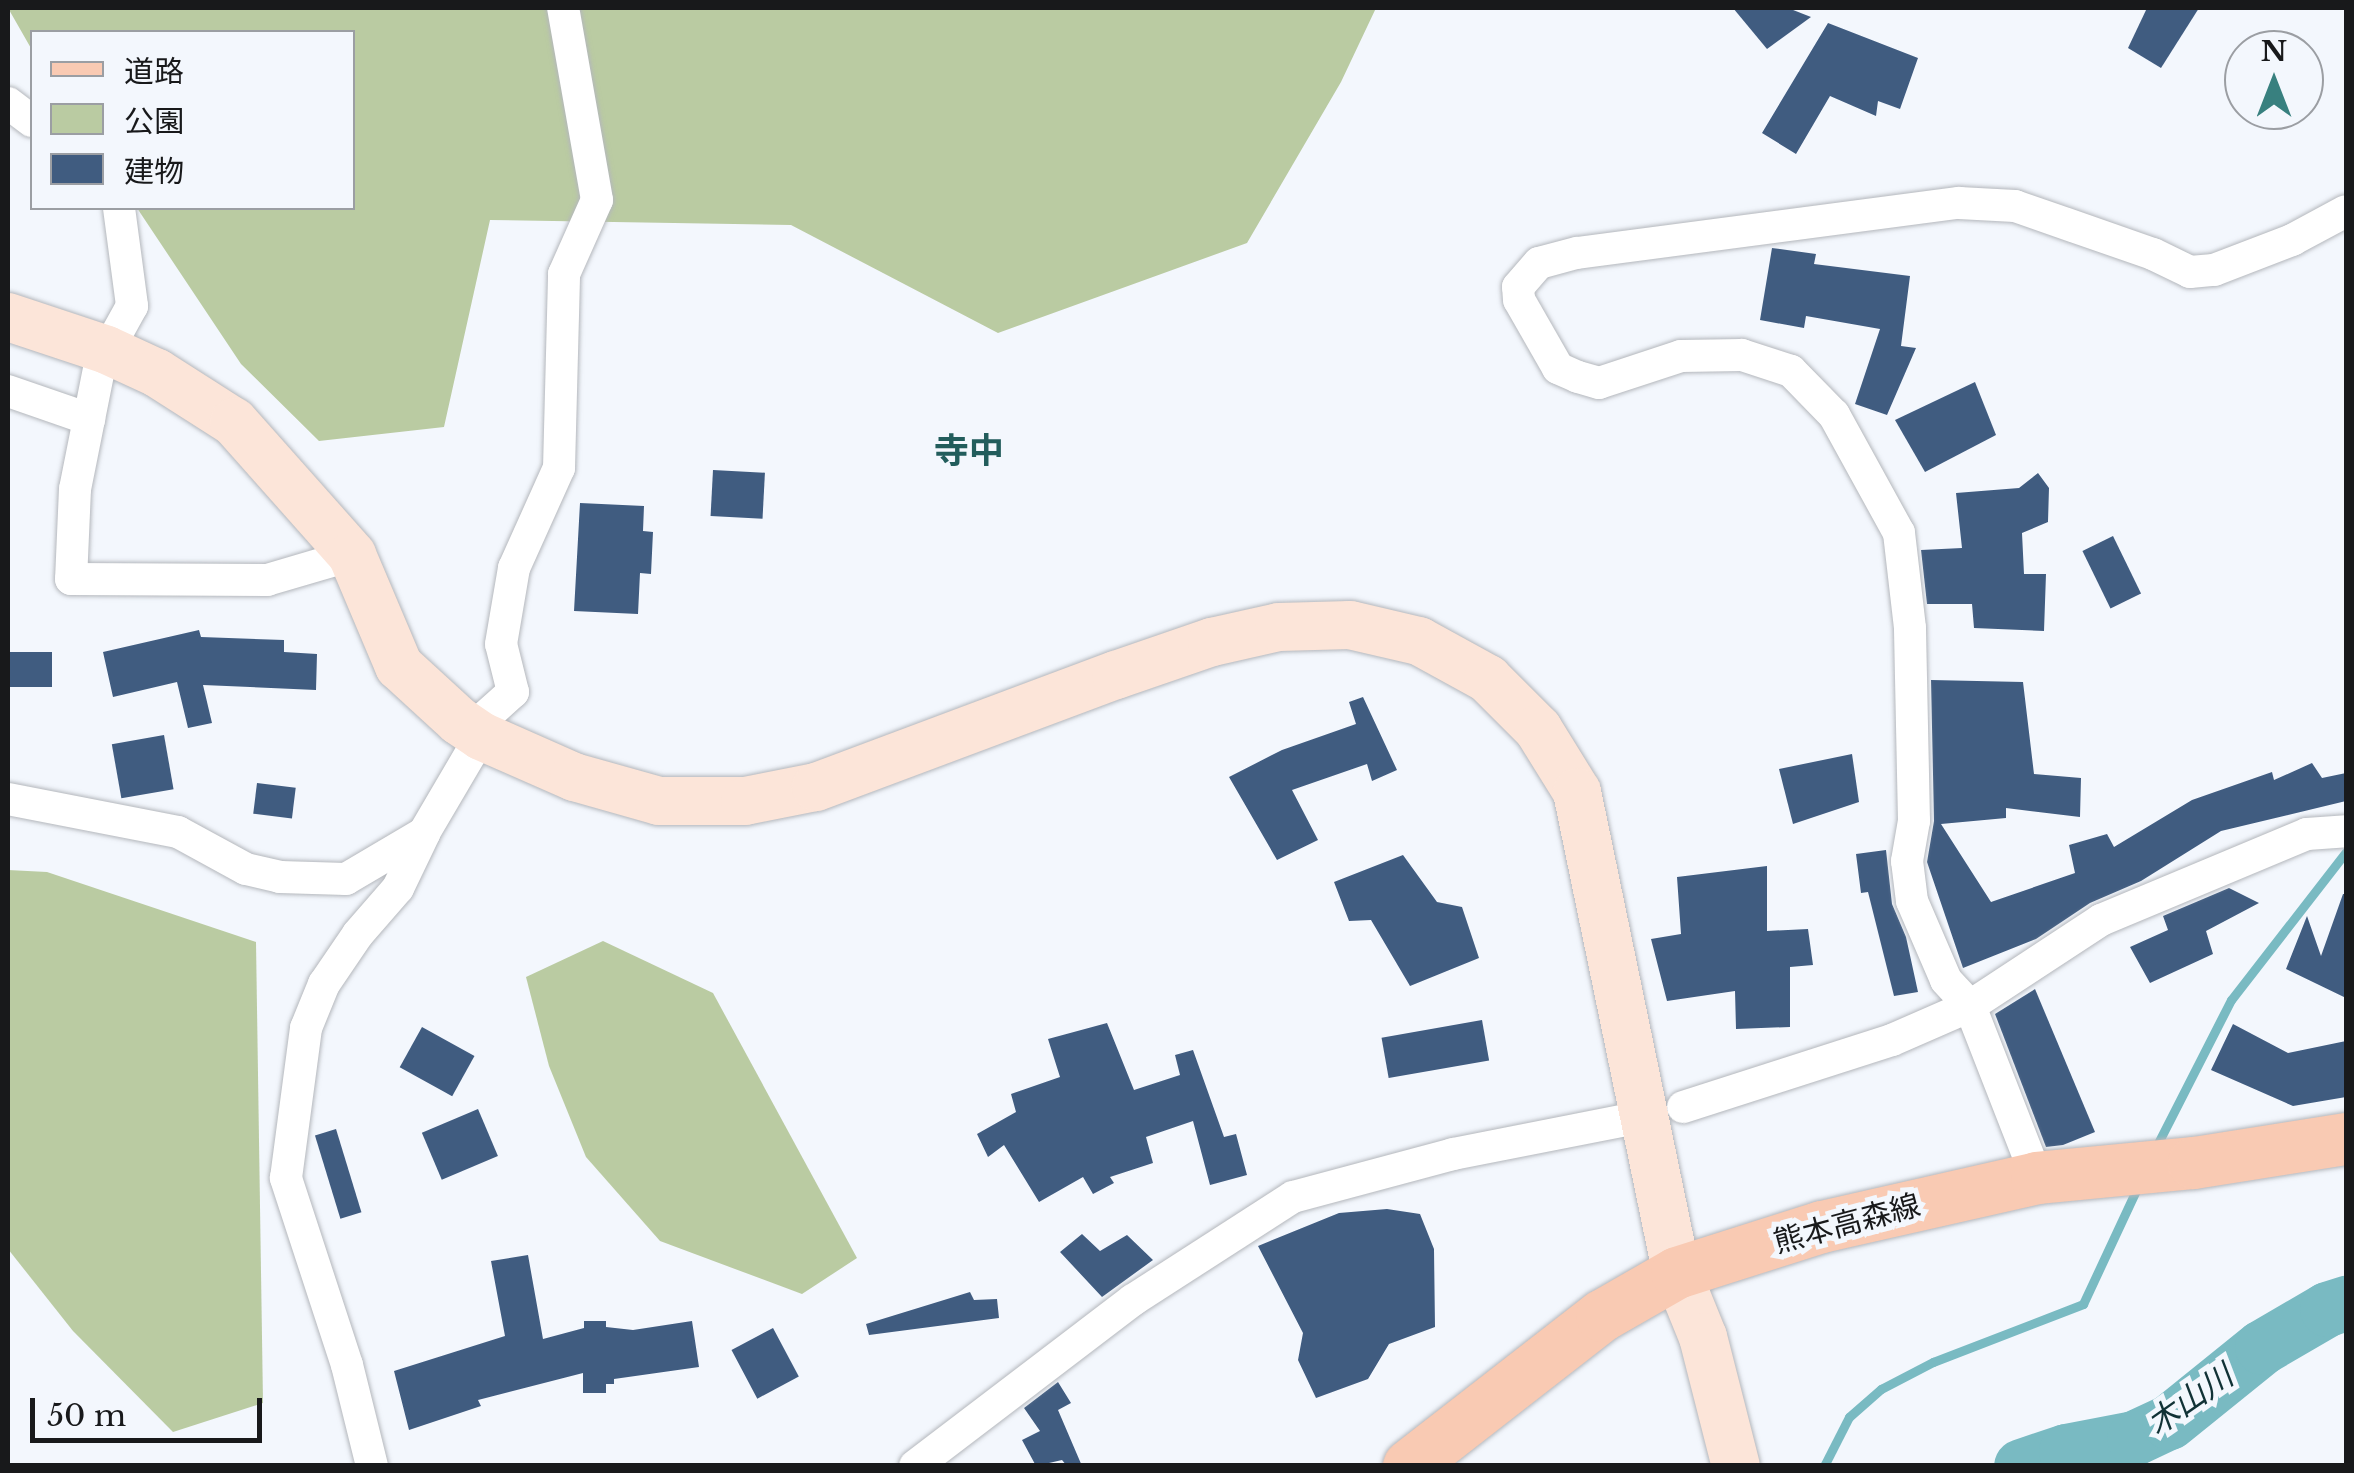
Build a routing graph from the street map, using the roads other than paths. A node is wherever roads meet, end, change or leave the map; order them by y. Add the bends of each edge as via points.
1 (563, 8) edge
2 (8, 103) edge
3 (30, 119) edge
4 (119, 210) edge
5 (2346, 210) edge
6 (8, 317) edge
7 (107, 350) junction
8 (8, 391) edge
9 (89, 418) junction
10 (352, 555) junction
11 (481, 736) junction
12 (8, 799) edge
13 (2346, 831) edge
14 (424, 833) junction
15 (1970, 1006) junction
16 (1684, 1107) dead end
17 (1626, 1120) dead end
18 (2346, 1140) edge
19 (2037, 1178) junction
20 (1677, 1273) junction
21 (372, 1466) edge
22 (915, 1466) edge
23 (1409, 1466) edge
24 (1736, 1466) edge

1 - 11 street via 597,200 564,274 559,468 514,568 501,644 513,692 484,718
2 - 3 street
4 - 7 street via 132,306
5 - 15 street via 2214,270 2190,272 2015,206 1959,203 1577,253 1539,263 1518,288 1524,312 1558,368 1578,378 1599,382 1681,356 1742,355 1791,371 1834,415 1899,533 1910,628 1912,901 1946,980
6 - 7 street
7 - 9 street
7 - 10 street via 234,422
8 - 9 street
9 - 10 street via 75,489 71,580 266,580
10 - 11 street via 399,666
11 - 14 street
11 - 20 street via 574,777 660,802 746,802 816,787 1212,642 1279,627 1350,625 1419,641 1488,679 1538,729 1577,792
12 - 14 street via 178,832 246,869 280,877 346,878
13 - 15 street via 2307,834 2100,920
14 - 21 street via 398,888 324,984 306,1028 286,1178
15 - 16 street via 1892,1040
15 - 19 street
17 - 22 street via 1452,1154 1293,1197 1132,1300
18 - 19 main road, 熊本高森線
19 - 20 main road, 熊本高森線 via 1822,1226
20 - 23 main road, 熊本高森線 via 1602,1316
20 - 24 street via 1703,1336

